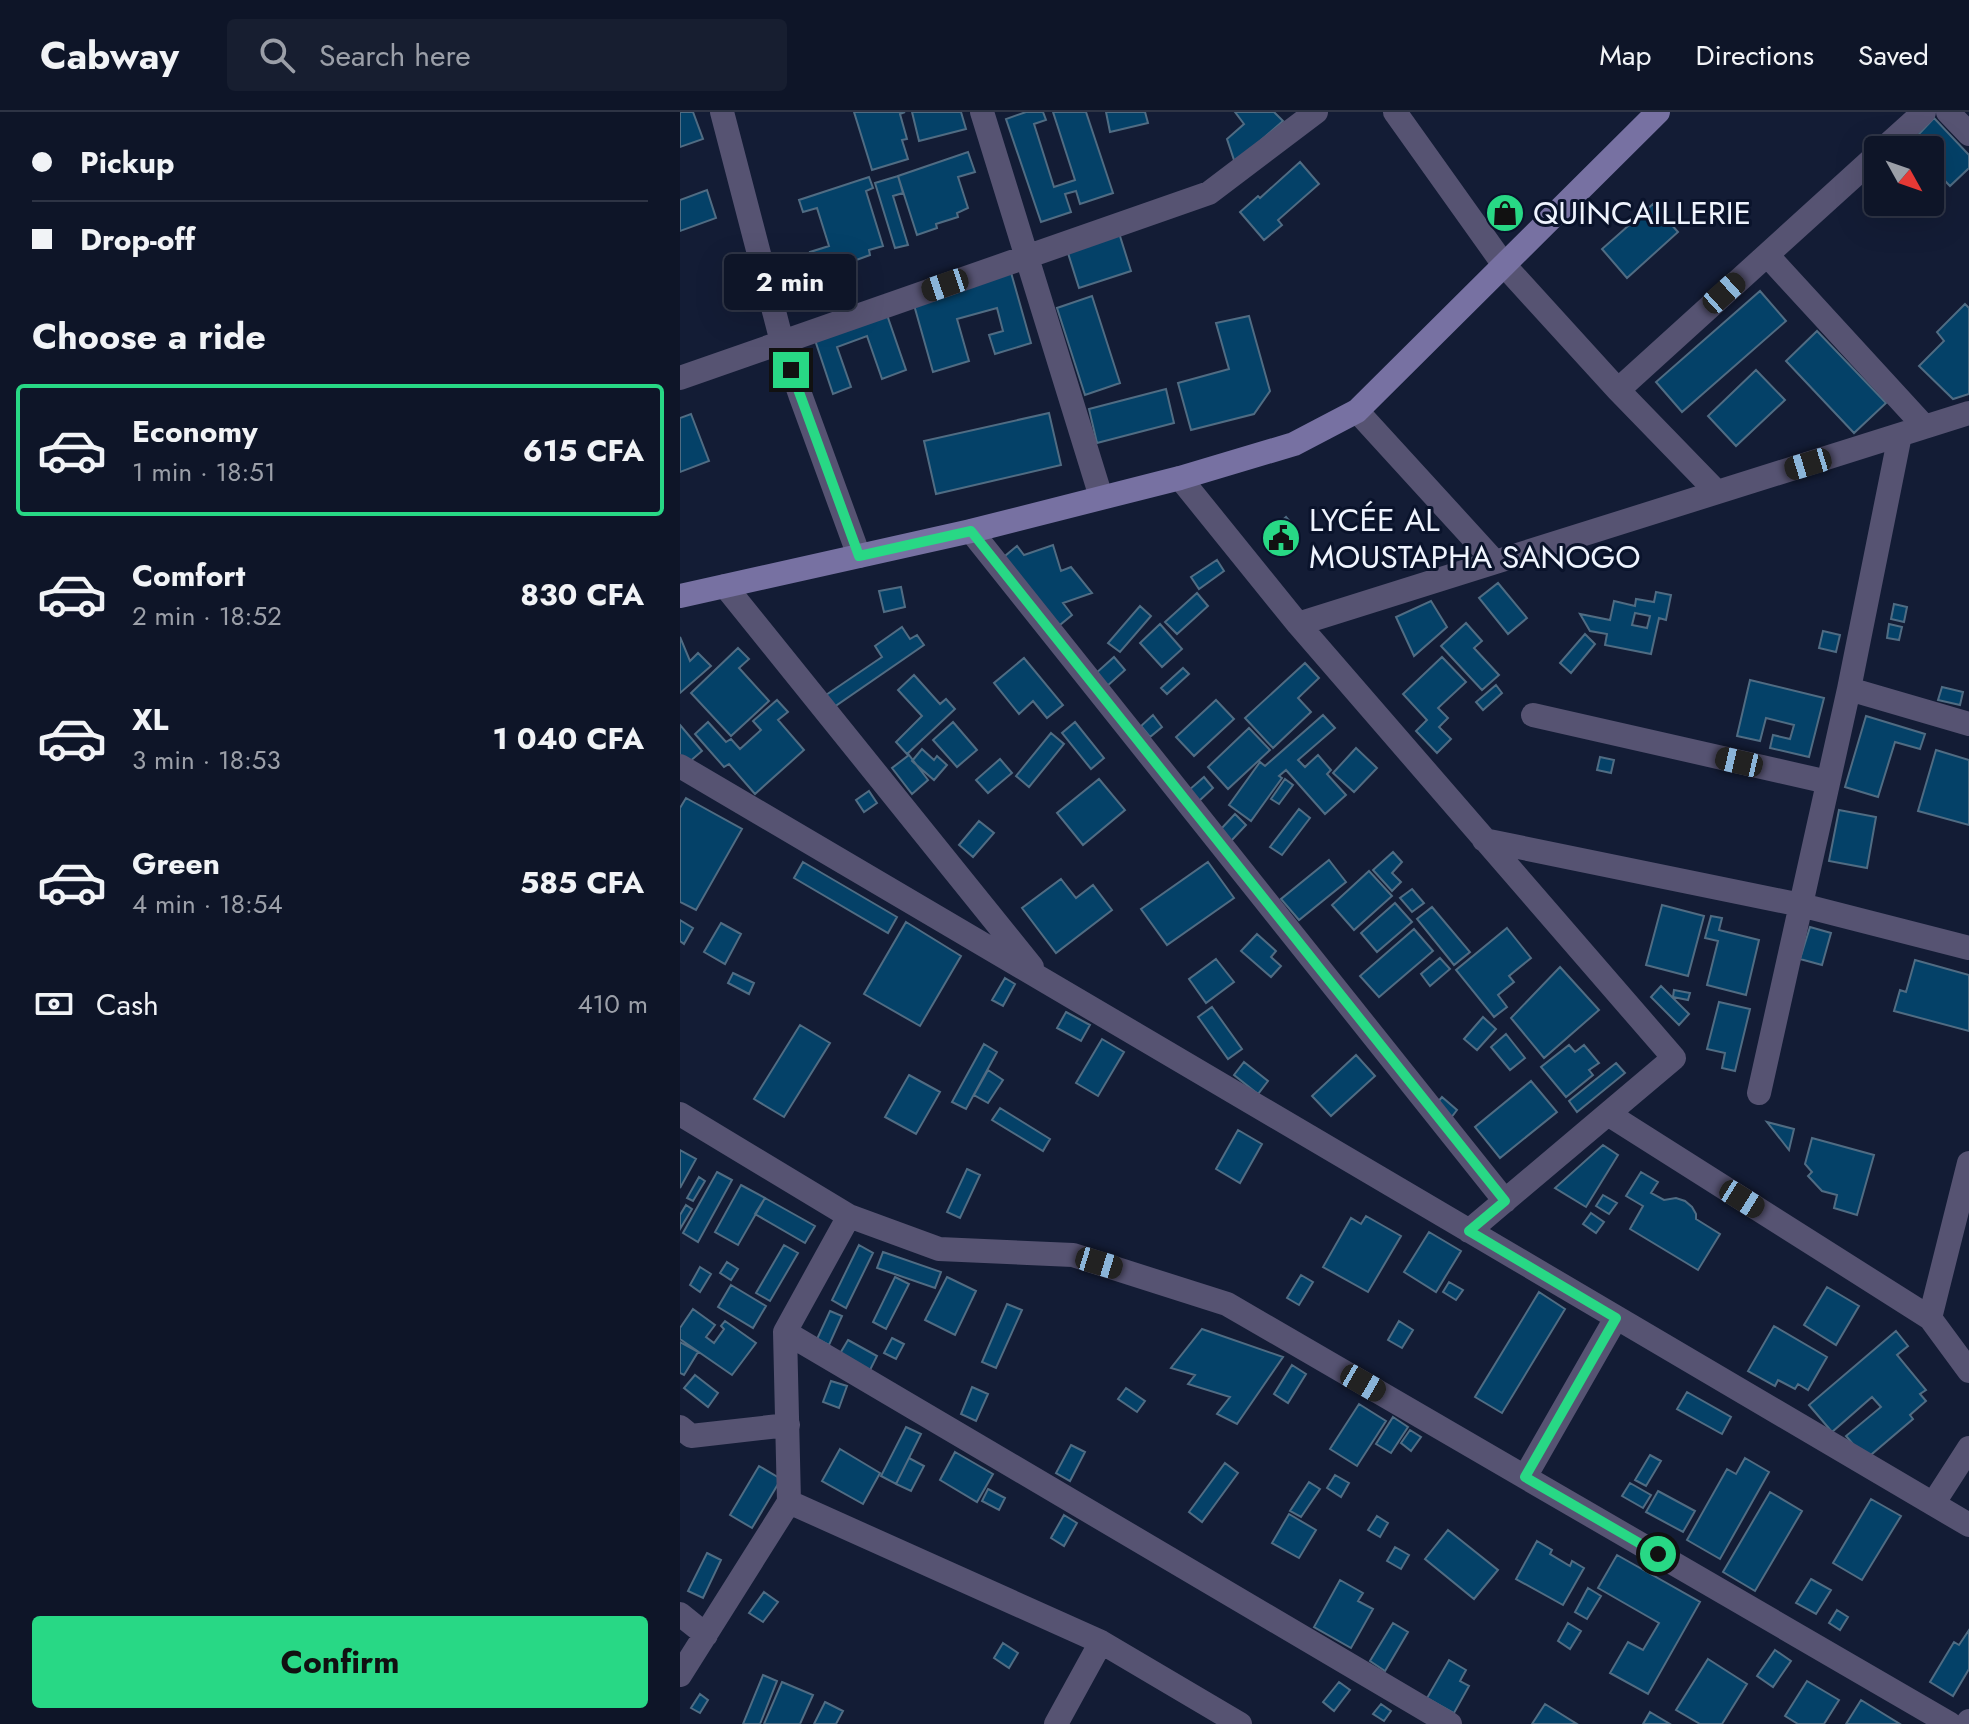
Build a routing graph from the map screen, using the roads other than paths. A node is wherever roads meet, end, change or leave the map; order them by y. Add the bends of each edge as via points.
1 (722, 112) edge
2 (982, 112) edge
3 (1316, 112) edge
4 (1395, 112) edge
5 (1658, 112) edge
6 (1924, 112) edge
7 (1948, 112) edge
8 (1969, 134) edge
9 (1898, 136) edge
10 (1864, 167) edge
11 (1767, 255) junction
12 (1026, 257) junction
13 (1504, 265) junction
14 (782, 342) junction
15 (680, 378) edge
16 (1618, 390) junction
17 (1357, 411) junction
18 (1969, 413) edge
19 (1925, 427) junction
20 (1900, 435) junction
21 (1180, 478) junction
22 (1717, 492) junction
23 (1101, 497) junction
24 (971, 531) junction
25 (859, 556) junction
26 (1495, 562) junction
27 (725, 586) junction
28 (680, 596) edge
29 (1298, 624) junction
30 (1849, 689) junction
31 (1533, 715) dead end
32 (1969, 724) edge
33 (680, 766) edge
34 (1828, 782) junction
35 (1484, 840) junction
36 (1801, 905) junction
37 (1969, 948) edge
38 (1041, 979) junction
39 (1759, 1093) dead end
40 (680, 1114) edge
41 (1608, 1114) junction
42 (1969, 1163) edge
43 (1505, 1201) junction
44 (849, 1216) junction
45 (1469, 1231) junction
46 (1616, 1318) junction
47 (1930, 1318) junction
48 (785, 1332) junction
49 (1969, 1371) edge
50 (788, 1425) junction
51 (680, 1427) edge
52 (1969, 1448) edge
53 (1525, 1477) junction
54 (789, 1502) junction
55 (1933, 1504) junction
56 (1969, 1525) edge
57 (680, 1614) edge
58 (706, 1635) junction
59 (1101, 1642) junction
60 (680, 1675) edge
61 (1056, 1724) edge
62 (1240, 1724) edge
63 (1450, 1724) edge
64 (1950, 1724) edge

1 - 14 street
2 - 12 street
3 - 12 street via 1209,193
4 - 13 street
5 - 13 street
6 - 9 street
7 - 8 street
10 - 11 street
11 - 16 street
11 - 19 street
12 - 14 street
12 - 23 street
13 - 16 street
13 - 17 street
14 - 15 street
14 - 25 street
16 - 22 street
17 - 21 street via 1294,444
17 - 26 street
18 - 19 street
19 - 20 street
20 - 22 street
20 - 30 street
21 - 23 street
21 - 29 street
22 - 26 street
23 - 24 street
24 - 25 street
24 - 43 street
25 - 27 street
26 - 29 street
27 - 28 street
27 - 38 street
29 - 35 street
30 - 32 street
30 - 34 street
31 - 34 street
33 - 38 street
34 - 36 street
35 - 36 street
35 - 41 street via 1674,1058
36 - 37 street
36 - 39 street
38 - 45 street
40 - 44 street
41 - 43 street
41 - 47 street
42 - 47 street
43 - 45 street
44 - 48 street
44 - 53 street via 939,1249 1073,1255 1227,1304
45 - 46 street
46 - 53 street
46 - 55 street
47 - 49 street
48 - 50 street
48 - 63 street
50 - 51 street via 691,1436
50 - 54 street
52 - 55 street
53 - 64 street
54 - 58 street
54 - 59 street
55 - 56 street
57 - 58 street
58 - 60 street
59 - 61 street
59 - 62 street

